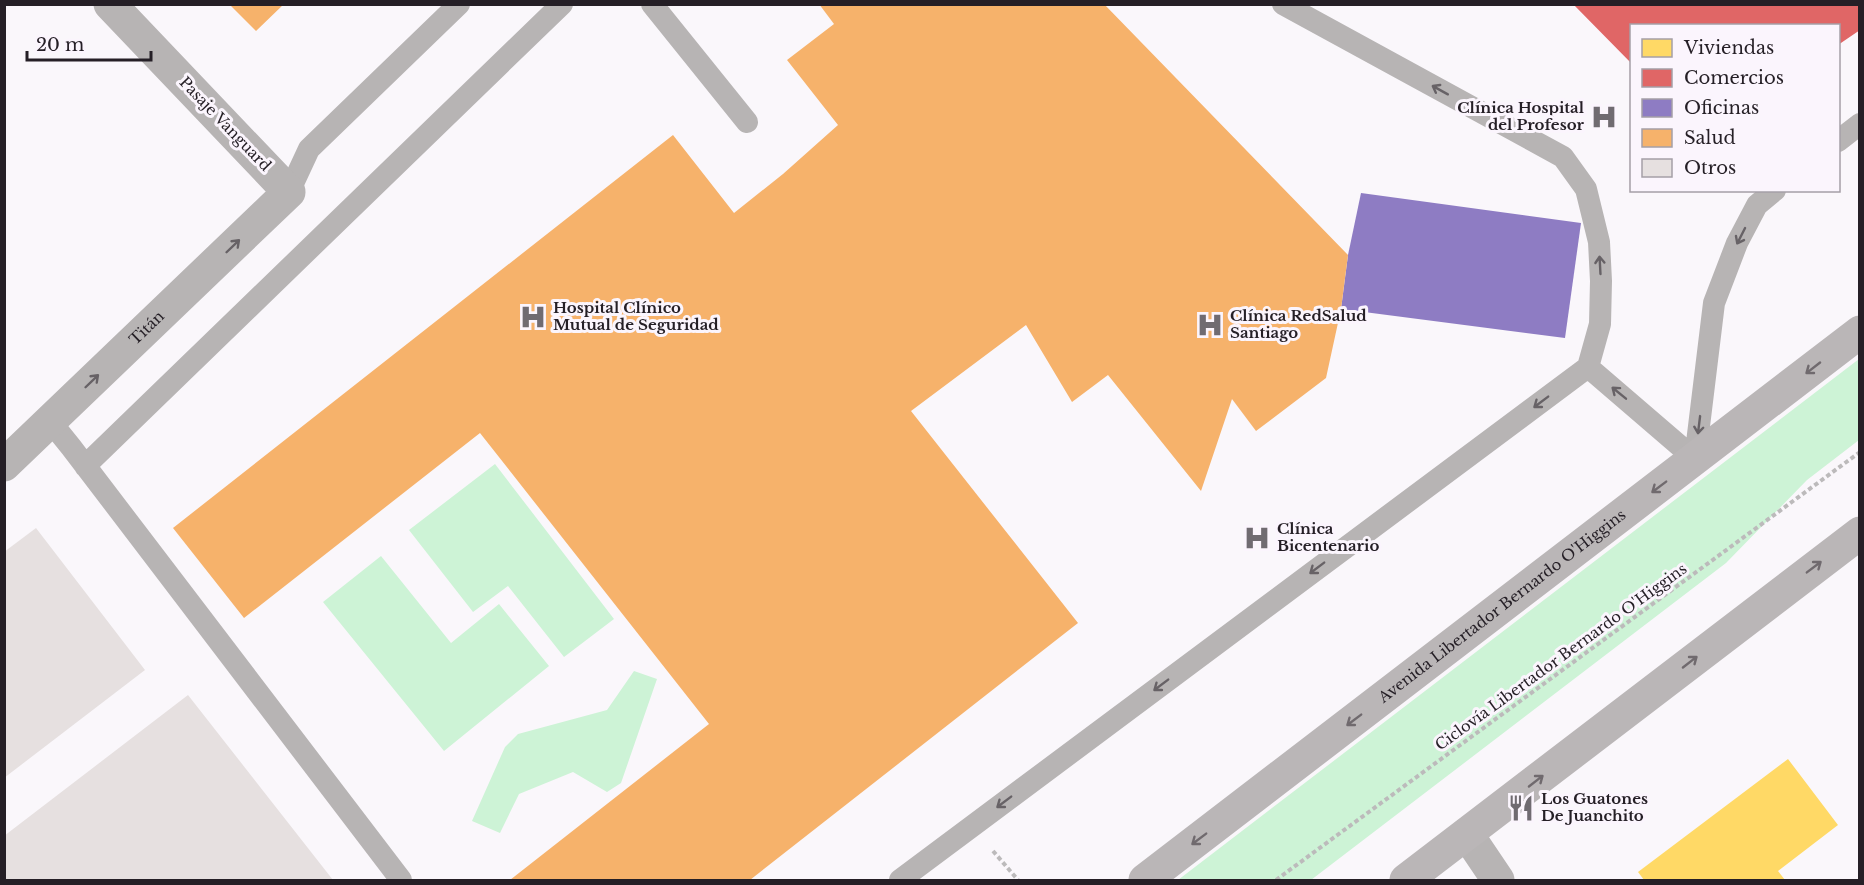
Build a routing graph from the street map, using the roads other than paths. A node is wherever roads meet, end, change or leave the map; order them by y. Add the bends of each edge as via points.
1 (110, 4) edge
2 (459, 4) edge
3 (562, 4) edge
4 (652, 4) edge
5 (1283, 4) edge
6 (747, 122) dead end
7 (1860, 124) edge
8 (1840, 140) edge
9 (289, 192) junction
10 (1773, 192) edge
11 (1860, 332) edge
12 (1587, 367) junction
13 (50, 421) junction
14 (1695, 459) junction
15 (4, 465) edge
16 (85, 466) junction
17 (1860, 533) edge
18 (1467, 834) junction
19 (927, 872) edge
20 (401, 880) edge
21 (900, 880) edge
22 (1145, 880) edge
23 (1406, 880) edge
24 (1498, 880) edge

1 - 9 street, Pasaje Vanguard
2 - 9 lane via 309,149
3 - 16 lane
4 - 6 lane
12 -> 5 lane via 1600,324 1599,242 1586,189 1563,157
7 - 8 lane
13 -> 9 street, Titán
10 -> 14 lane via 1757,205 1737,243 1714,303
11 -> 14 main road, Avenida Libertador Bernardo O'Higgins
14 -> 12 lane
12 -> 19 lane
13 - 15 street, Titán
13 - 16 lane
14 -> 22 main road, Avenida Libertador Bernardo O'Higgins
16 - 20 lane
18 -> 17 main road
18 - 23 main road
18 - 24 street
19 - 21 lane

